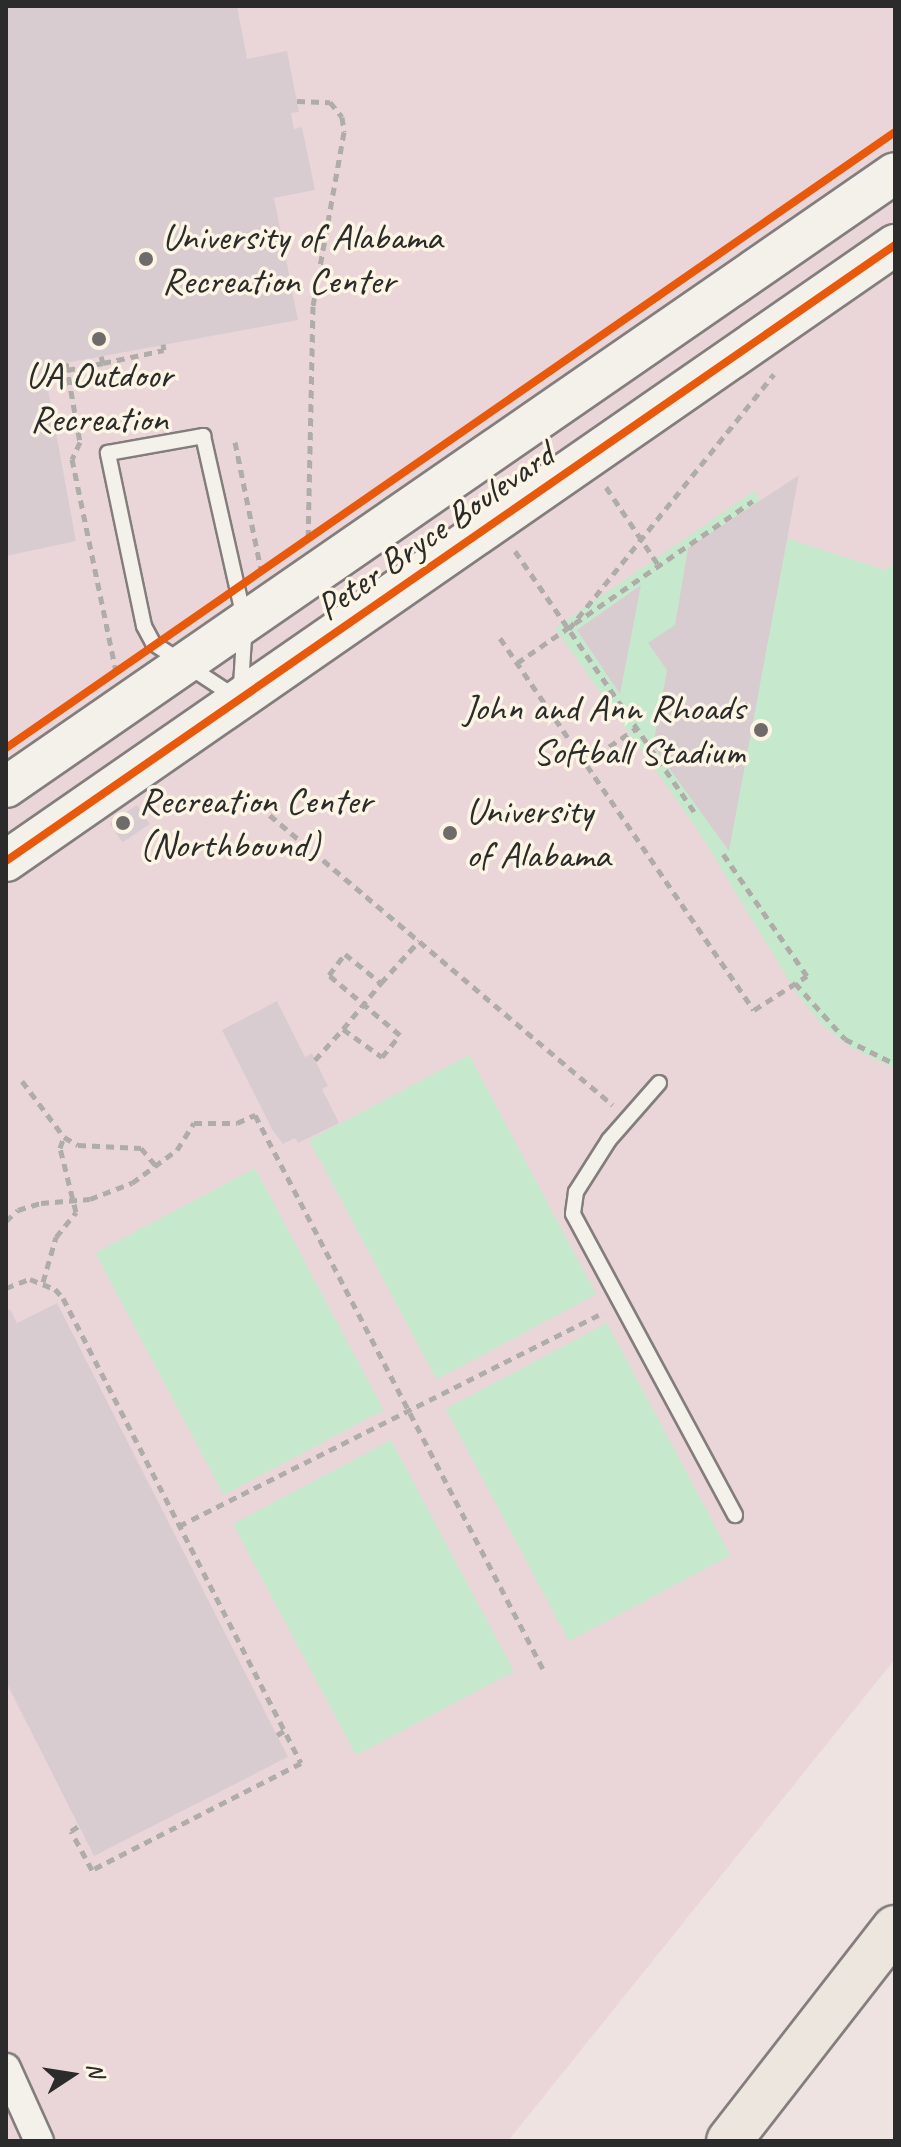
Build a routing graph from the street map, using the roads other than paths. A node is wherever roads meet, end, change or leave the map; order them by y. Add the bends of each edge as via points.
1 (895, 173) edge
2 (895, 245) edge
3 (241, 604) junction
4 (167, 654) junction
5 (240, 700) junction
6 (6, 787) edge
7 (6, 861) edge
8 (659, 1083) dead end
9 (735, 1515) dead end
10 (895, 1928) edge
11 (895, 1972) edge
12 (6, 2068) edge
13 (39, 2141) edge
14 (729, 2141) edge
15 (763, 2141) edge

1 - 3 street, Peter Bryce Boulevard
2 - 5 street, Peter Bryce Boulevard
3 - 4 street, Peter Bryce Boulevard
3 - 4 lane via 203,436 108,453 144,626
3 - 5 lane
4 - 5 lane
4 - 6 street, Peter Bryce Boulevard
5 - 7 street, Peter Bryce Boulevard
8 - 9 lane via 627,1118 576,1192 573,1214
10 - 14 highway
11 - 15 highway
12 - 13 street

